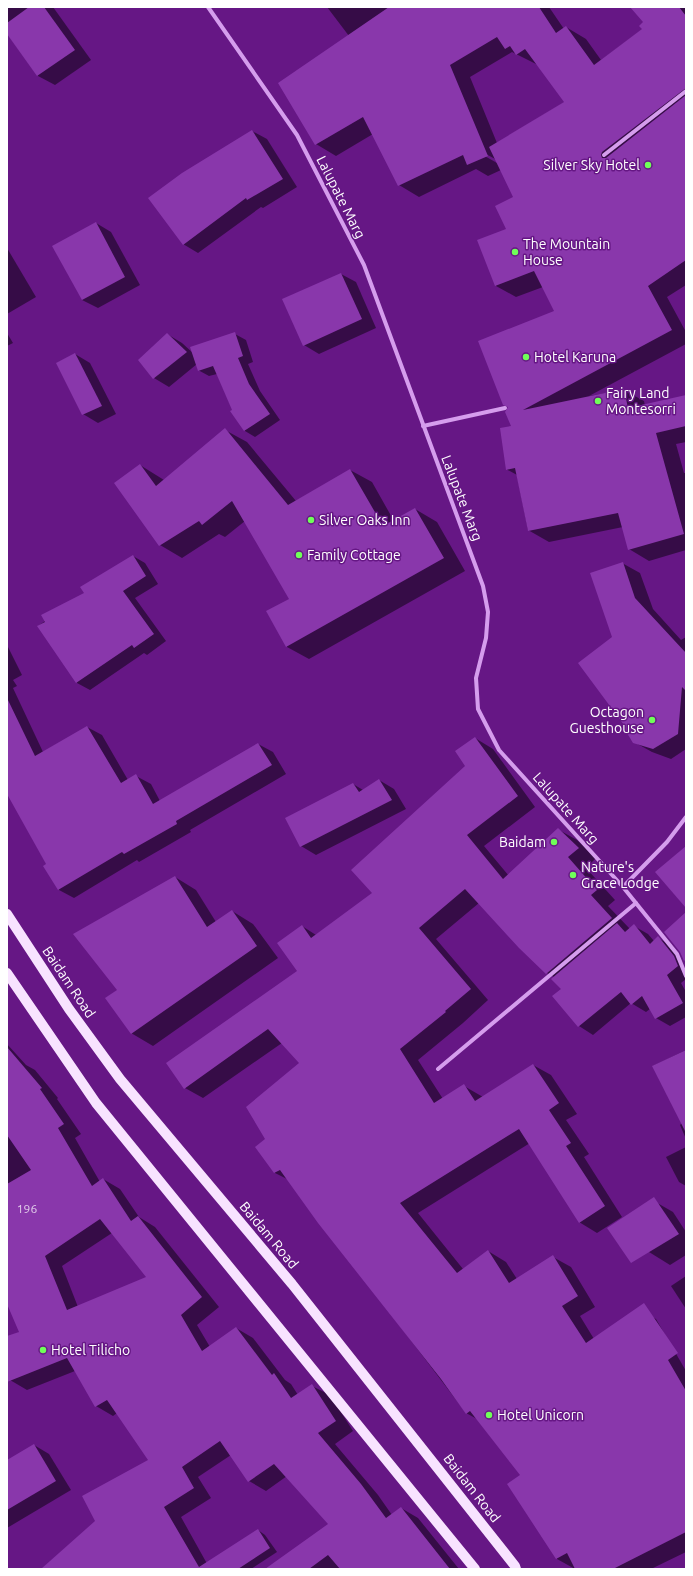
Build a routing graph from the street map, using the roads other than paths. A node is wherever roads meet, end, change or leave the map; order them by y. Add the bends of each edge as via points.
1 (208, 7) edge
2 (686, 91) edge
3 (604, 155) dead end
4 (505, 408) dead end
5 (423, 426) junction
6 (686, 817) edge
7 (623, 887) junction
8 (636, 903) junction
9 (7, 914) edge
10 (7, 973) edge
11 (686, 976) edge
12 (438, 1069) dead end
13 (475, 1569) edge
14 (516, 1569) edge

1 - 5 street, Lalupate Marg via 297,135 364,265
2 - 3 street
4 - 5 street
5 - 7 street, Lalupate Marg via 483,586 488,612 486,638 476,678 478,709 499,750
6 - 7 street
7 - 8 street, Lalupate Marg
8 - 11 street, Lalupate Marg via 677,954
8 - 12 street
9 - 14 main road, Baidam Road via 120,1079 292,1284
10 - 13 main road via 96,1103

